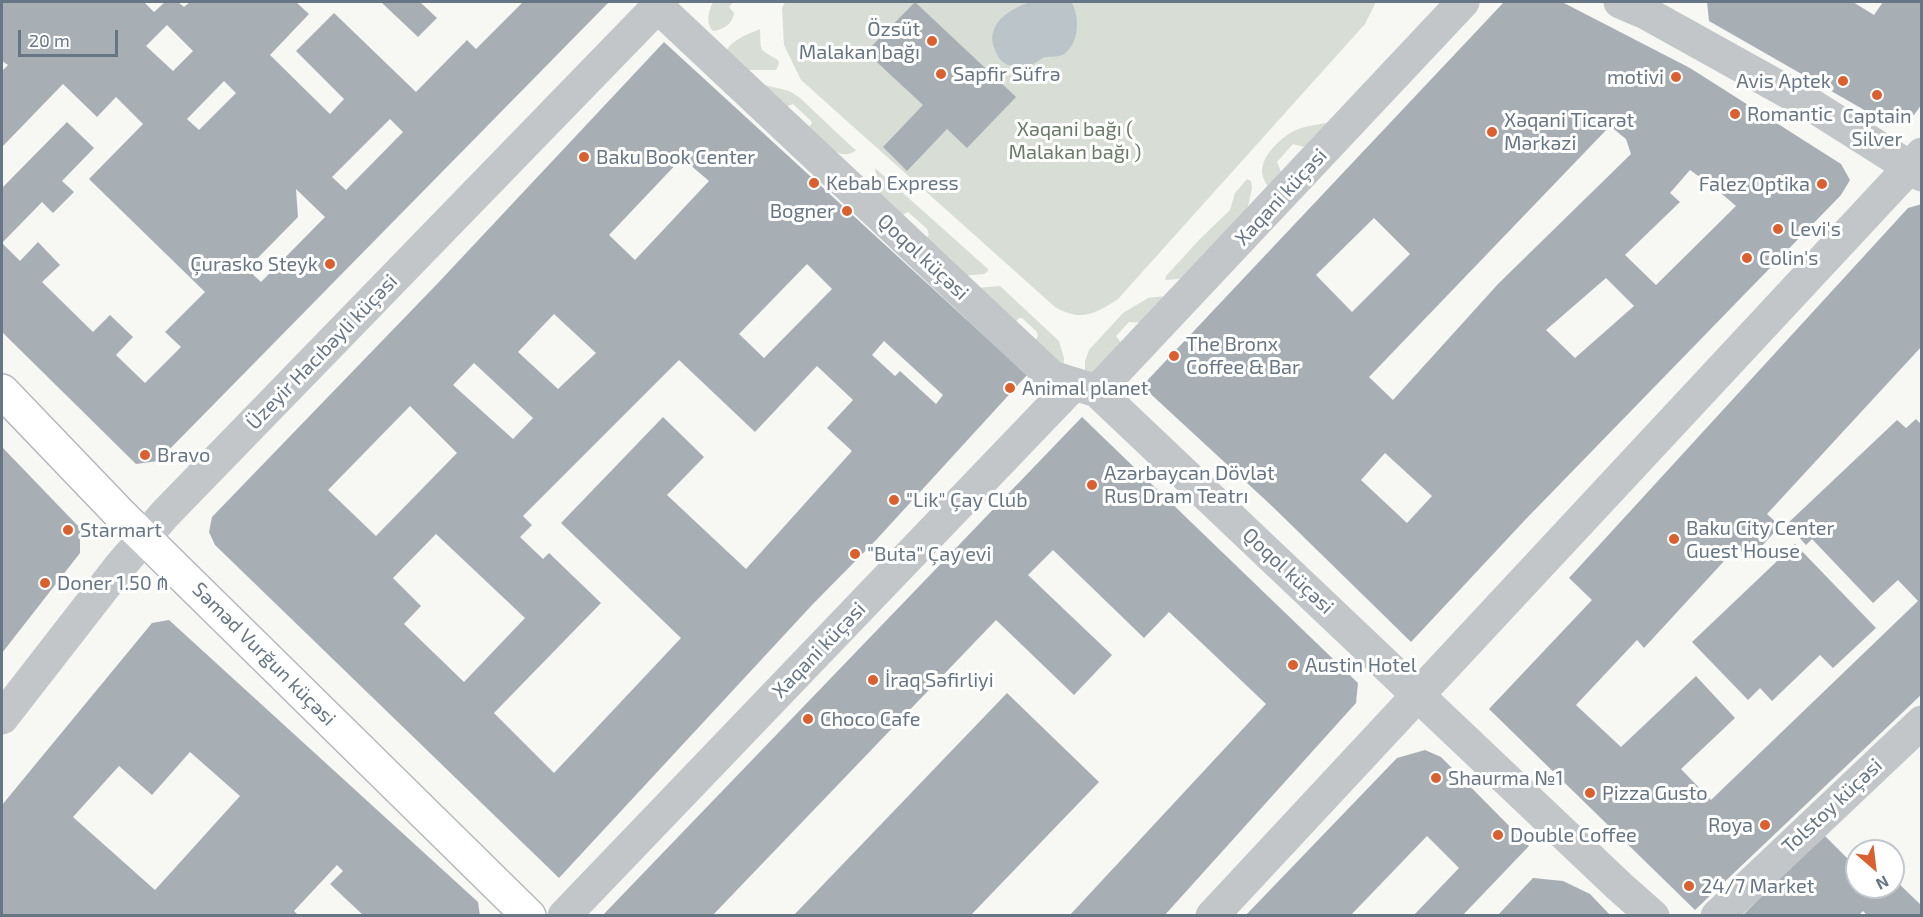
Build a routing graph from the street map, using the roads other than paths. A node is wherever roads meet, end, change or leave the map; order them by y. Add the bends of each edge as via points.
1 (1463, 2) edge
2 (1640, 5) edge
3 (665, 11) edge
4 (1918, 165) edge
5 (1086, 388) junction
6 (2, 391) edge
7 (144, 537) junction
8 (1419, 694) junction
9 (2, 718) edge
10 (1922, 722) edge
11 (529, 915) edge
12 (564, 915) edge
13 (1212, 915) edge
14 (1653, 915) edge
15 (1717, 915) edge

1 - 5 street, Xaqani küçəsi
2 - 4 street
3 - 5 street, Qoqol küçəsi via 1052,377
3 - 7 street, Üzeyir Hacıbəyli küçəsi
4 - 8 street
5 - 8 street, Qoqol küçəsi
5 - 12 street, Xaqani küçəsi via 914,550
6 - 7 main road, Səməd Vurğun küçəsi
7 - 9 street, Üzeyir Hacıbəyli küçəsi
7 - 11 main road, Səməd Vurğun küçəsi
8 - 13 street
8 - 14 street, Qoqol küçəsi
10 - 15 street, Tolstoy küçəsi

